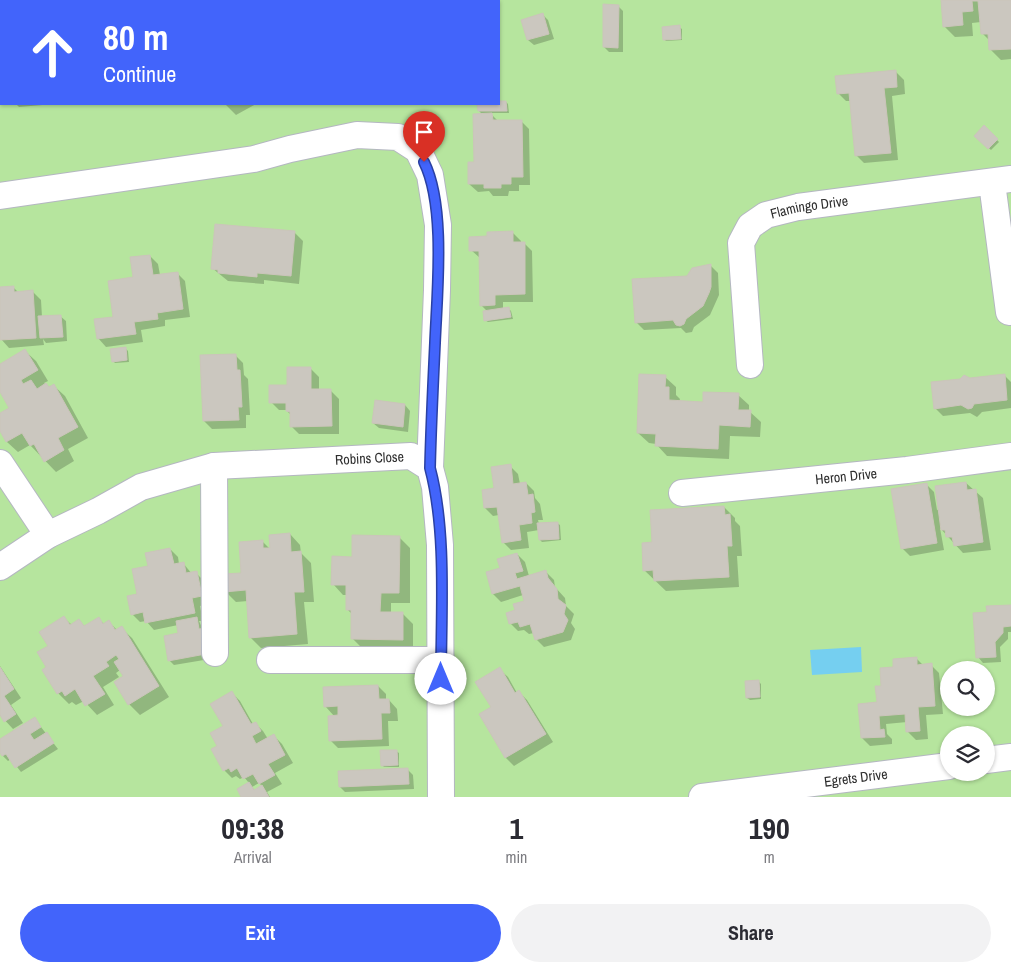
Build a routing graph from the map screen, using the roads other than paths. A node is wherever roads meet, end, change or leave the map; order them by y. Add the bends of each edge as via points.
1 (1001, 181) edge
2 (0, 196) edge
3 (1008, 312) dead end
4 (750, 365) dead end
5 (1011, 456) edge
6 (0, 463) edge
7 (214, 466) junction
8 (430, 468) junction
9 (682, 494) dead end
10 (48, 535) junction
11 (0, 567) edge
12 (215, 653) dead end
13 (270, 660) dead end
14 (441, 660) junction
15 (1011, 757) edge
16 (995, 759) edge
17 (940, 768) edge
18 (852, 788) edge
19 (442, 797) edge
20 (702, 797) edge

1 - 3 street
1 - 4 street, Flamingo Drive via 798,207 766,215 750,226 742,242
2 - 8 street via 254,159 357,135 398,137 418,150 430,175 438,225
5 - 9 street, Heron Drive
6 - 10 street
7 - 8 street, Robins Close via 410,456
7 - 10 street, Robins Close via 141,487
7 - 12 street
8 - 14 street via 435,487 440,545
10 - 11 street, Robins Close
13 - 14 street
14 - 19 street
15 - 16 street
17 - 18 street, Egrets Drive
18 - 20 street, Egrets Drive

